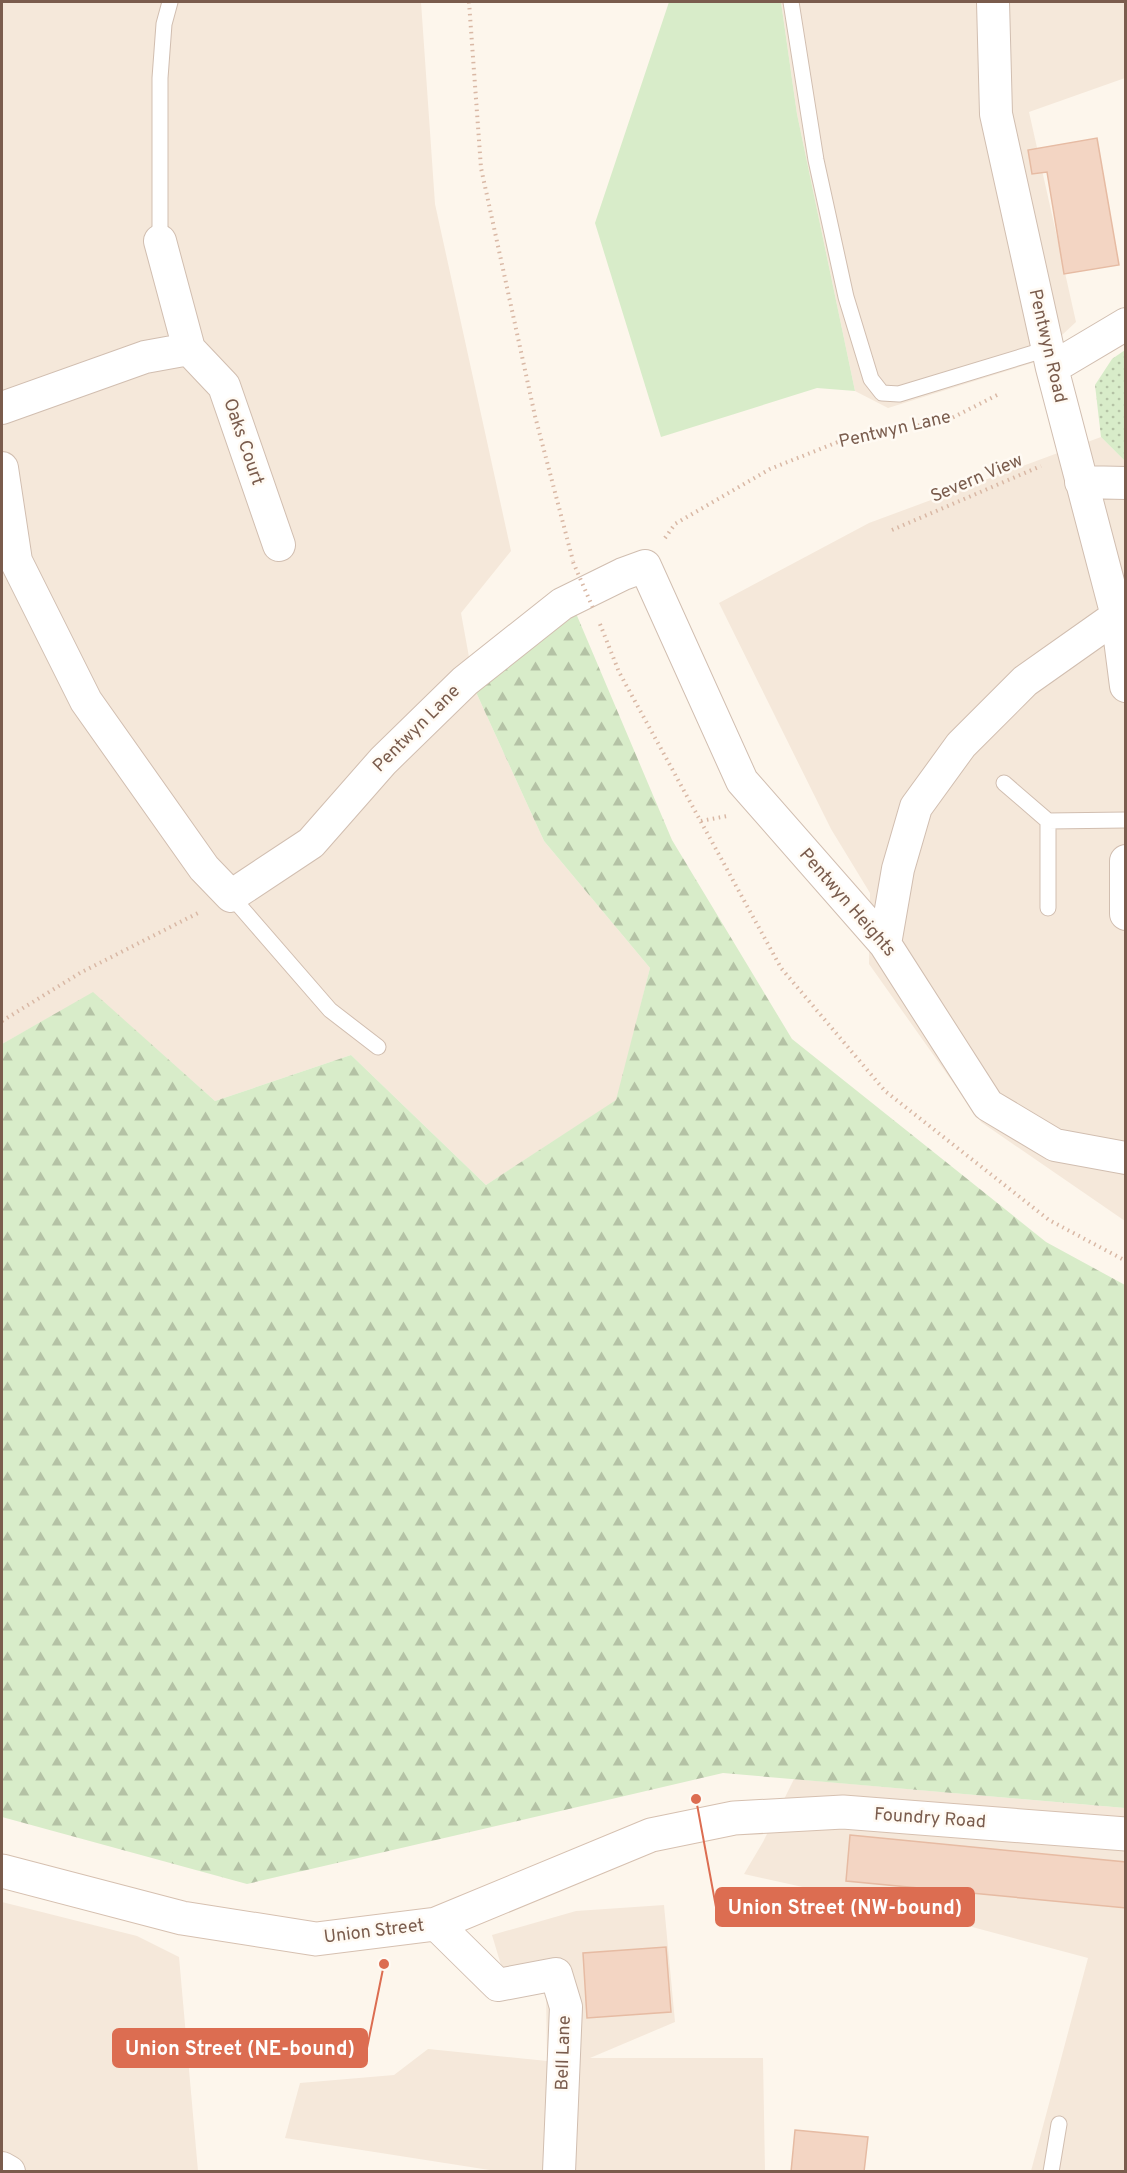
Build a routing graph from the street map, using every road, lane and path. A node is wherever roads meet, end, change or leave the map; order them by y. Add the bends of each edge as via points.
1 (170, 2) edge
2 (469, 2) edge
3 (791, 2) edge
4 (993, 2) edge
5 (160, 242) joint
6 (1125, 324) edge
7 (189, 349) junction
8 (1050, 358) junction
9 (1000, 394) dead end
10 (2, 408) edge
11 (1077, 467) junction
12 (2, 468) edge
13 (1125, 483) edge
14 (892, 530) dead end
15 (279, 545) dead end
16 (645, 566) junction
17 (1117, 616) junction
18 (1125, 686) edge
19 (1004, 783) dead end
20 (1125, 820) edge
21 (1048, 821) junction
22 (1125, 861) edge
23 (231, 896) junction
24 (1048, 908) dead end
25 (1125, 913) edge
26 (885, 944) junction
27 (2, 1021) edge
28 (378, 1047) dead end
29 (1125, 1158) edge
30 (1125, 1261) edge
31 (734, 1818) joint
32 (1125, 1834) edge
33 (2, 1870) edge
34 (436, 1924) junction
35 (1059, 2124) dead end
36 (2, 2169) edge
37 (9, 2172) edge
38 (559, 2172) edge
39 (1051, 2172) edge

1 - 5 lane via 164,24 160,78
2 - 30 path, bridge via 481,168 535,416 573,562 619,672 781,968 885,1091 1049,1220
3 - 8 lane via 816,160 846,297 871,379 882,393 898,394
4 - 8 street, Pentwyn Road via 996,114
5 - 7 street, Oaks Court
6 - 8 street
7 - 10 street via 145,357
7 - 15 street, Oaks Court via 224,386
8 - 11 street, Pentwyn Road
9 - 16 path, Pentwyn Lane via 948,420 848,438 770,469 675,524
11 - 13 street
11 - 14 path, Severn View
11 - 17 street, Pentwyn Road
12 - 23 street via 16,561 86,701 204,868
16 - 23 street, Pentwyn Lane via 562,604 465,681 383,761 310,843
16 - 26 street, Pentwyn Heights via 742,781
17 - 18 street, Pentwyn Road
17 - 26 street via 1025,681 961,745 916,807 898,869
19 - 21 lane
20 - 21 lane
21 - 24 lane
22 - 25 street
23 - 27 path via 80,973
23 - 28 lane via 330,1010
26 - 29 street, Pentwyn Heights via 987,1104 1055,1145
31 - 32 main road, Foundry Road via 843,1812
31 - 34 main road, Union Street via 651,1835
33 - 34 main road, Union Street via 182,1918 316,1939
34 - 38 street, Bell Lane via 498,1985 556,1974 566,2007
35 - 39 lane
36 - 37 street

